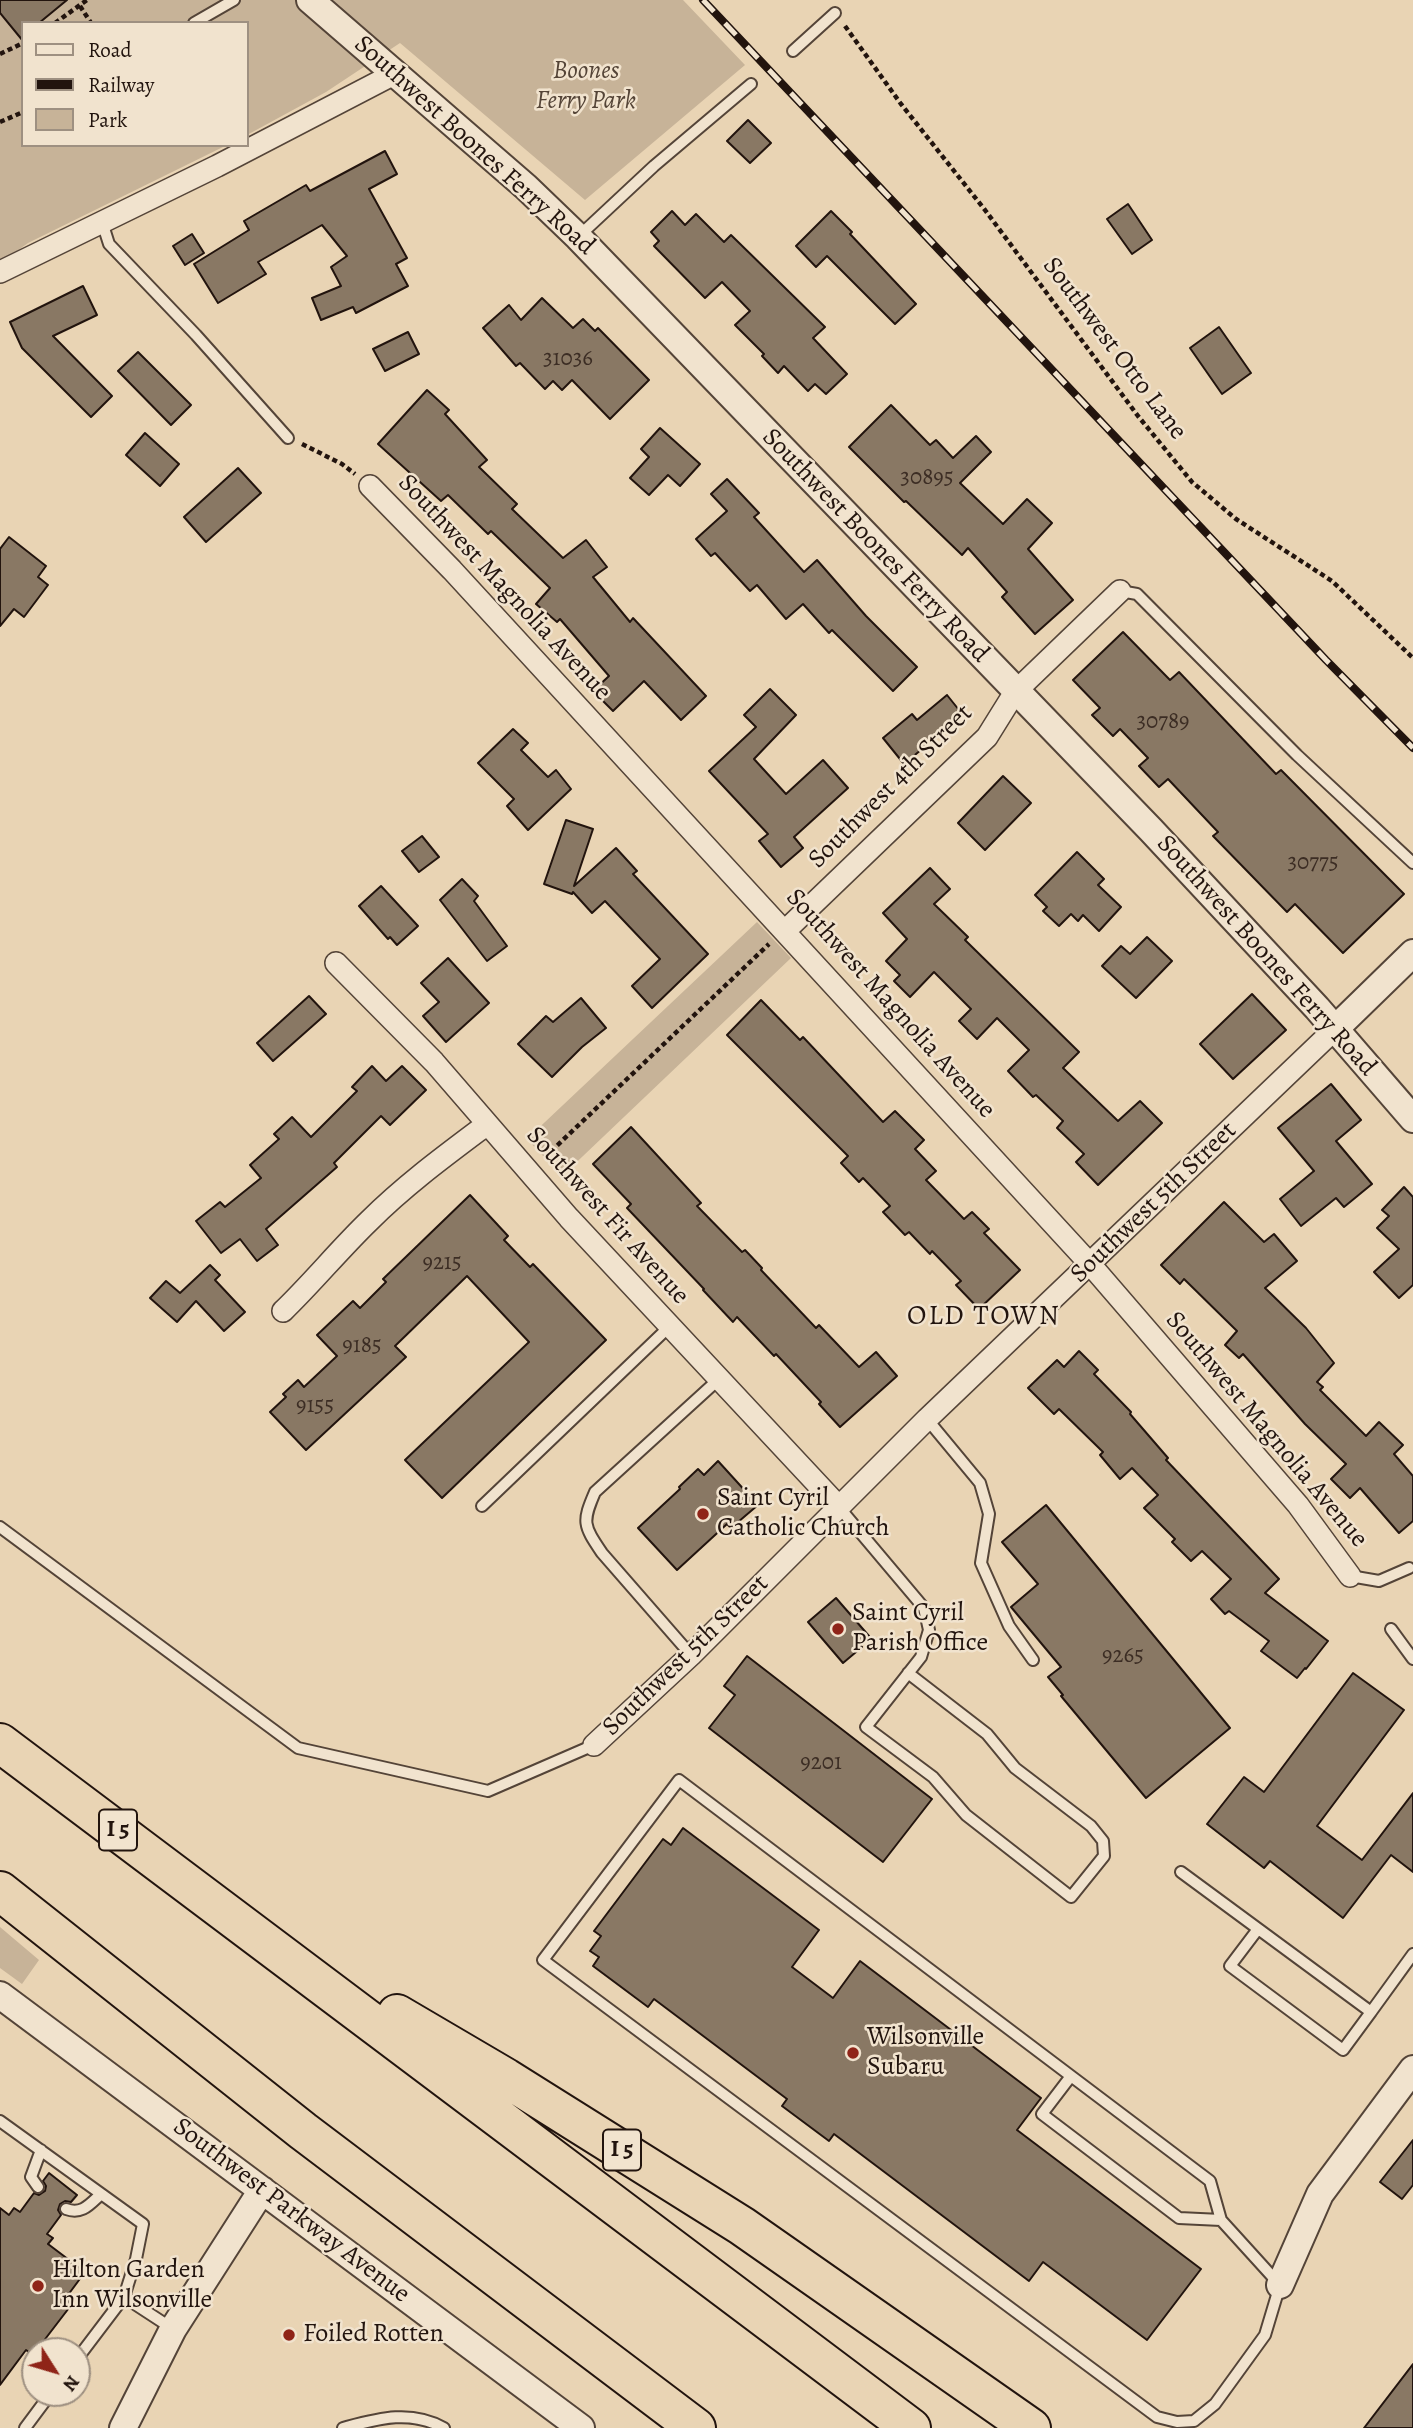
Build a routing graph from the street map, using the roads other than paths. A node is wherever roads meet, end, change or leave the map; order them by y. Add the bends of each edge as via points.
1 (234, 0) edge
2 (310, 0) edge
3 (835, 13) road end
4 (197, 21) edge
5 (793, 51) dead end
6 (396, 73) junction
7 (751, 84) dead end
8 (102, 222) junction
9 (578, 237) junction
10 (0, 272) edge
11 (288, 438) road end
12 (370, 486) road end
13 (1120, 591) joint
14 (1016, 692) junction
15 (1413, 863) edge
16 (786, 930) junction
17 (1413, 953) edge
18 (336, 963) dead end
19 (1335, 1029) junction
20 (1413, 1119) edge
21 (486, 1125) junction
22 (1090, 1264) junction
23 (283, 1311) dead end
24 (670, 1326) junction
25 (719, 1379) junction
26 (927, 1419) junction
27 (482, 1506) dead end
28 (838, 1506) junction
29 (0, 1527) edge
30 (1412, 1568) edge
31 (1350, 1576) joint
32 (1391, 1629) dead end
33 (691, 1655) junction
34 (1413, 1659) edge
35 (1033, 1660) dead end
36 (908, 1673) junction
37 (0, 1743) edge
38 (594, 1745) joint
39 (1181, 1872) dead end
40 (0, 1891) edge
41 (236, 1918) junction
42 (1258, 1929) junction
43 (1413, 1954) edge
44 (0, 1995) edge
45 (1371, 2012) junction
46 (1413, 2069) edge
47 (1070, 2076) junction
48 (0, 2121) edge
49 (40, 2150) junction
50 (38, 2187) dead end
51 (262, 2190) junction
52 (101, 2194) junction
53 (66, 2209) dead end
54 (1221, 2220) junction
55 (1280, 2285) junction
56 (124, 2297) junction
57 (173, 2329) junction
58 (91, 2341) edge
59 (41, 2407) edge
60 (25, 2428) edge
61 (123, 2428) edge
62 (343, 2428) edge
63 (443, 2428) edge
64 (581, 2428) edge
65 (696, 2428) edge
66 (911, 2428) edge
67 (1031, 2428) edge

1 - 4 lane
2 - 6 street, Southwest Boones Ferry Road
3 - 5 lane
6 - 8 street
6 - 9 street, Southwest Boones Ferry Road
7 - 9 lane
8 - 10 street
8 - 11 lane via 108,244
9 - 14 street, Southwest Boones Ferry Road
12 - 16 street, Southwest Magnolia Avenue
13 - 14 street, Southwest 4th Street
13 - 15 lane via 1137,594 1297,755
14 - 16 street, Southwest 4th Street via 987,737
14 - 19 street, Southwest Boones Ferry Road
16 - 22 street, Southwest Magnolia Avenue
17 - 19 street, Southwest 5th Street
18 - 21 street, Southwest Fir Avenue via 434,1062
19 - 20 street, Southwest Boones Ferry Road
19 - 22 street, Southwest 5th Street
21 - 23 street via 412,1180
21 - 24 street, Southwest Fir Avenue
22 - 26 street, Southwest 5th Street
22 - 31 street, Southwest Magnolia Avenue via 1298,1505
24 - 25 street, Southwest Fir Avenue
24 - 27 lane
25 - 28 street, Southwest Fir Avenue
25 - 33 lane via 595,1492 585,1515 590,1535 602,1553
26 - 28 street, Southwest 5th Street
26 - 35 lane via 980,1483 989,1514 981,1563 1009,1626
28 - 33 street, Southwest 5th Street
28 - 36 lane via 924,1608 929,1630 921,1657
29 - 38 lane via 298,1748 488,1791
30 - 31 lane via 1379,1581
32 - 34 lane
33 - 38 street, Southwest 5th Street
36 - 36 lane via 866,1727 933,1777 966,1815 1072,1897 1104,1856 1103,1841 1091,1826 1015,1768 987,1734
37 - 41 highway, I 5
39 - 42 lane
40 - 65 highway via 314,2139
41 - 66 highway, I 5
41 - 67 highway, I 5 via 699,2198
42 - 45 lane
42 - 45 lane via 1230,1966 1343,2050
43 - 45 lane
44 - 51 street, Southwest Parkway Avenue
46 - 55 street via 1320,2193
47 - 54 lane via 1210,2181
47 - 54 lane via 1042,2114 1179,2218
47 - 55 lane via 679,1780 543,1960 1157,2417 1194,2421 1215,2404 1265,2335
48 - 49 lane
49 - 50 lane via 31,2177
49 - 52 lane
51 - 57 street
51 - 64 street, Southwest Parkway Avenue
52 - 53 lane via 85,2209
52 - 56 lane via 143,2224
54 - 55 lane
56 - 57 lane
56 - 58 lane
57 - 61 street
59 - 60 lane
62 - 63 lane via 381,2417 412,2416

